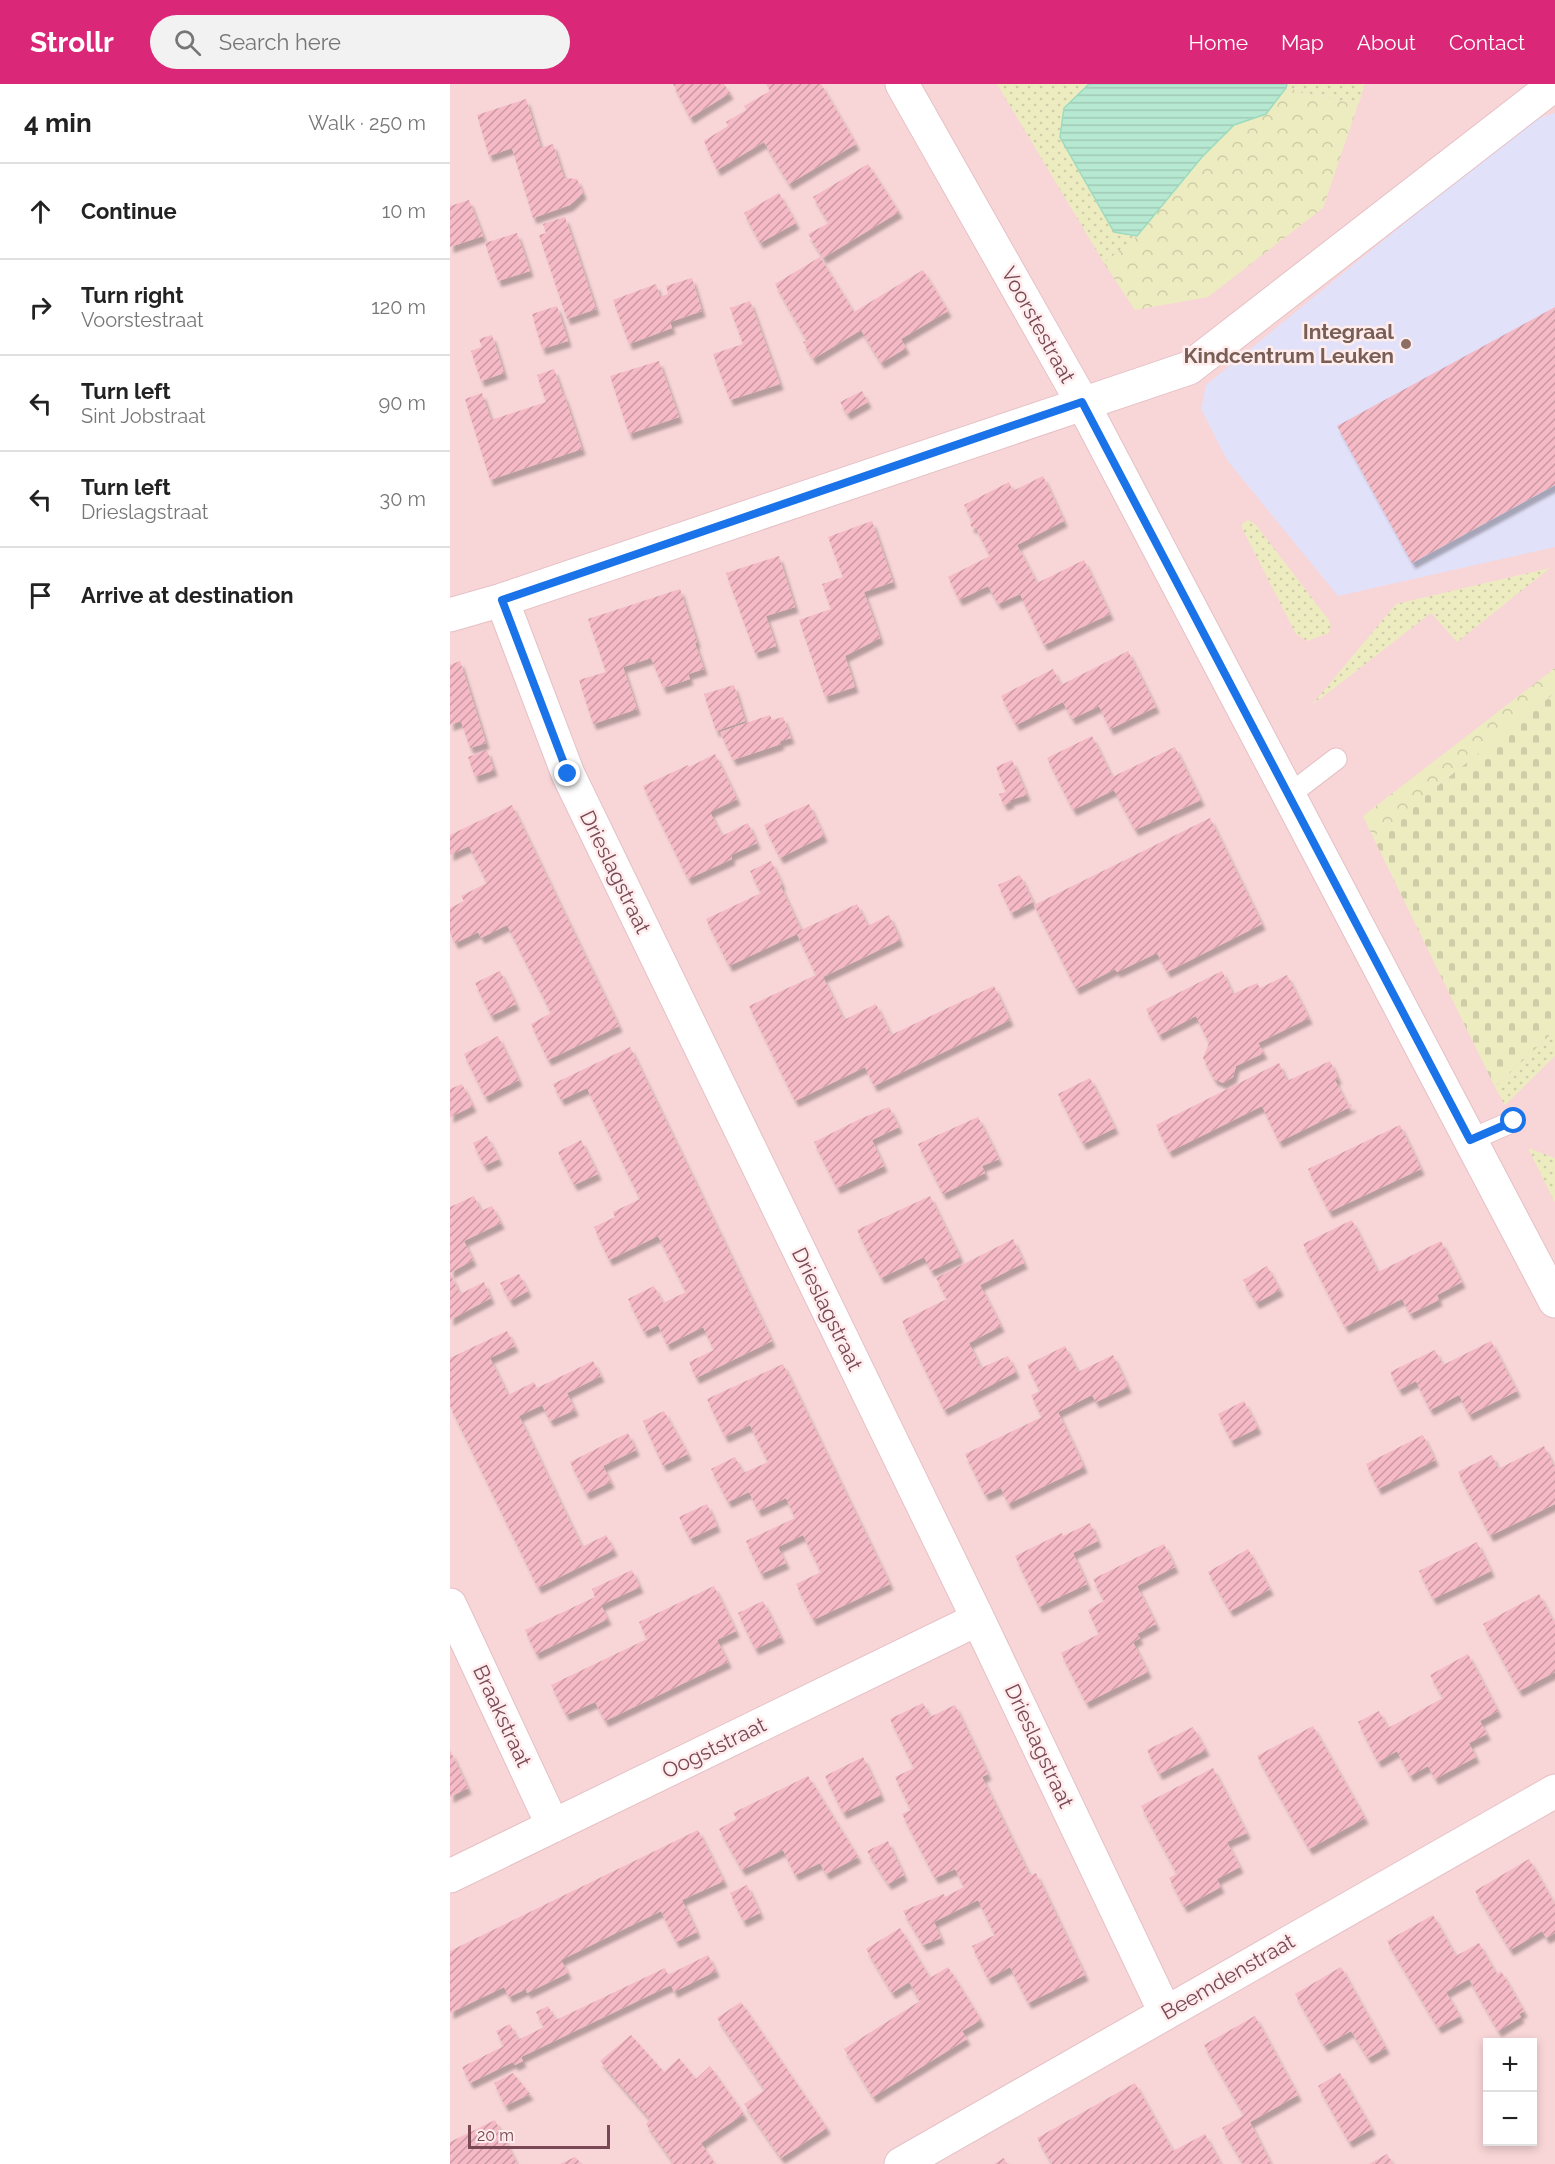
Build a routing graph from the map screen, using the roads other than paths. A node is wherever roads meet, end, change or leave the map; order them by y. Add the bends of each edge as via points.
1 (902, 84) edge
2 (1555, 88) edge
3 (1082, 402) junction
4 (502, 600) junction
5 (450, 615) edge
6 (1336, 759) dead end
7 (1289, 795) junction
8 (1514, 1121) dead end
9 (1470, 1140) junction
10 (1555, 1301) edge
11 (450, 1605) edge
12 (978, 1619) junction
13 (1555, 1791) edge
14 (553, 1826) junction
15 (450, 1876) edge
16 (1166, 2013) junction
17 (901, 2164) edge

1 - 3 street, Voorstestraat
2 - 3 street via 1550,88 1189,368
3 - 4 street
3 - 7 street, Voorstestraat
4 - 5 street
4 - 12 street, Drieslagstraat via 568,774
6 - 7 lane
7 - 9 street, Voorstestraat
8 - 9 lane
9 - 10 street, Voorstestraat
11 - 14 street, Braakstraat
12 - 14 street, Oogststraat
12 - 16 street, Drieslagstraat
13 - 16 street, Beemdenstraat
14 - 15 street, Oogststraat
16 - 17 street, Beemdenstraat

